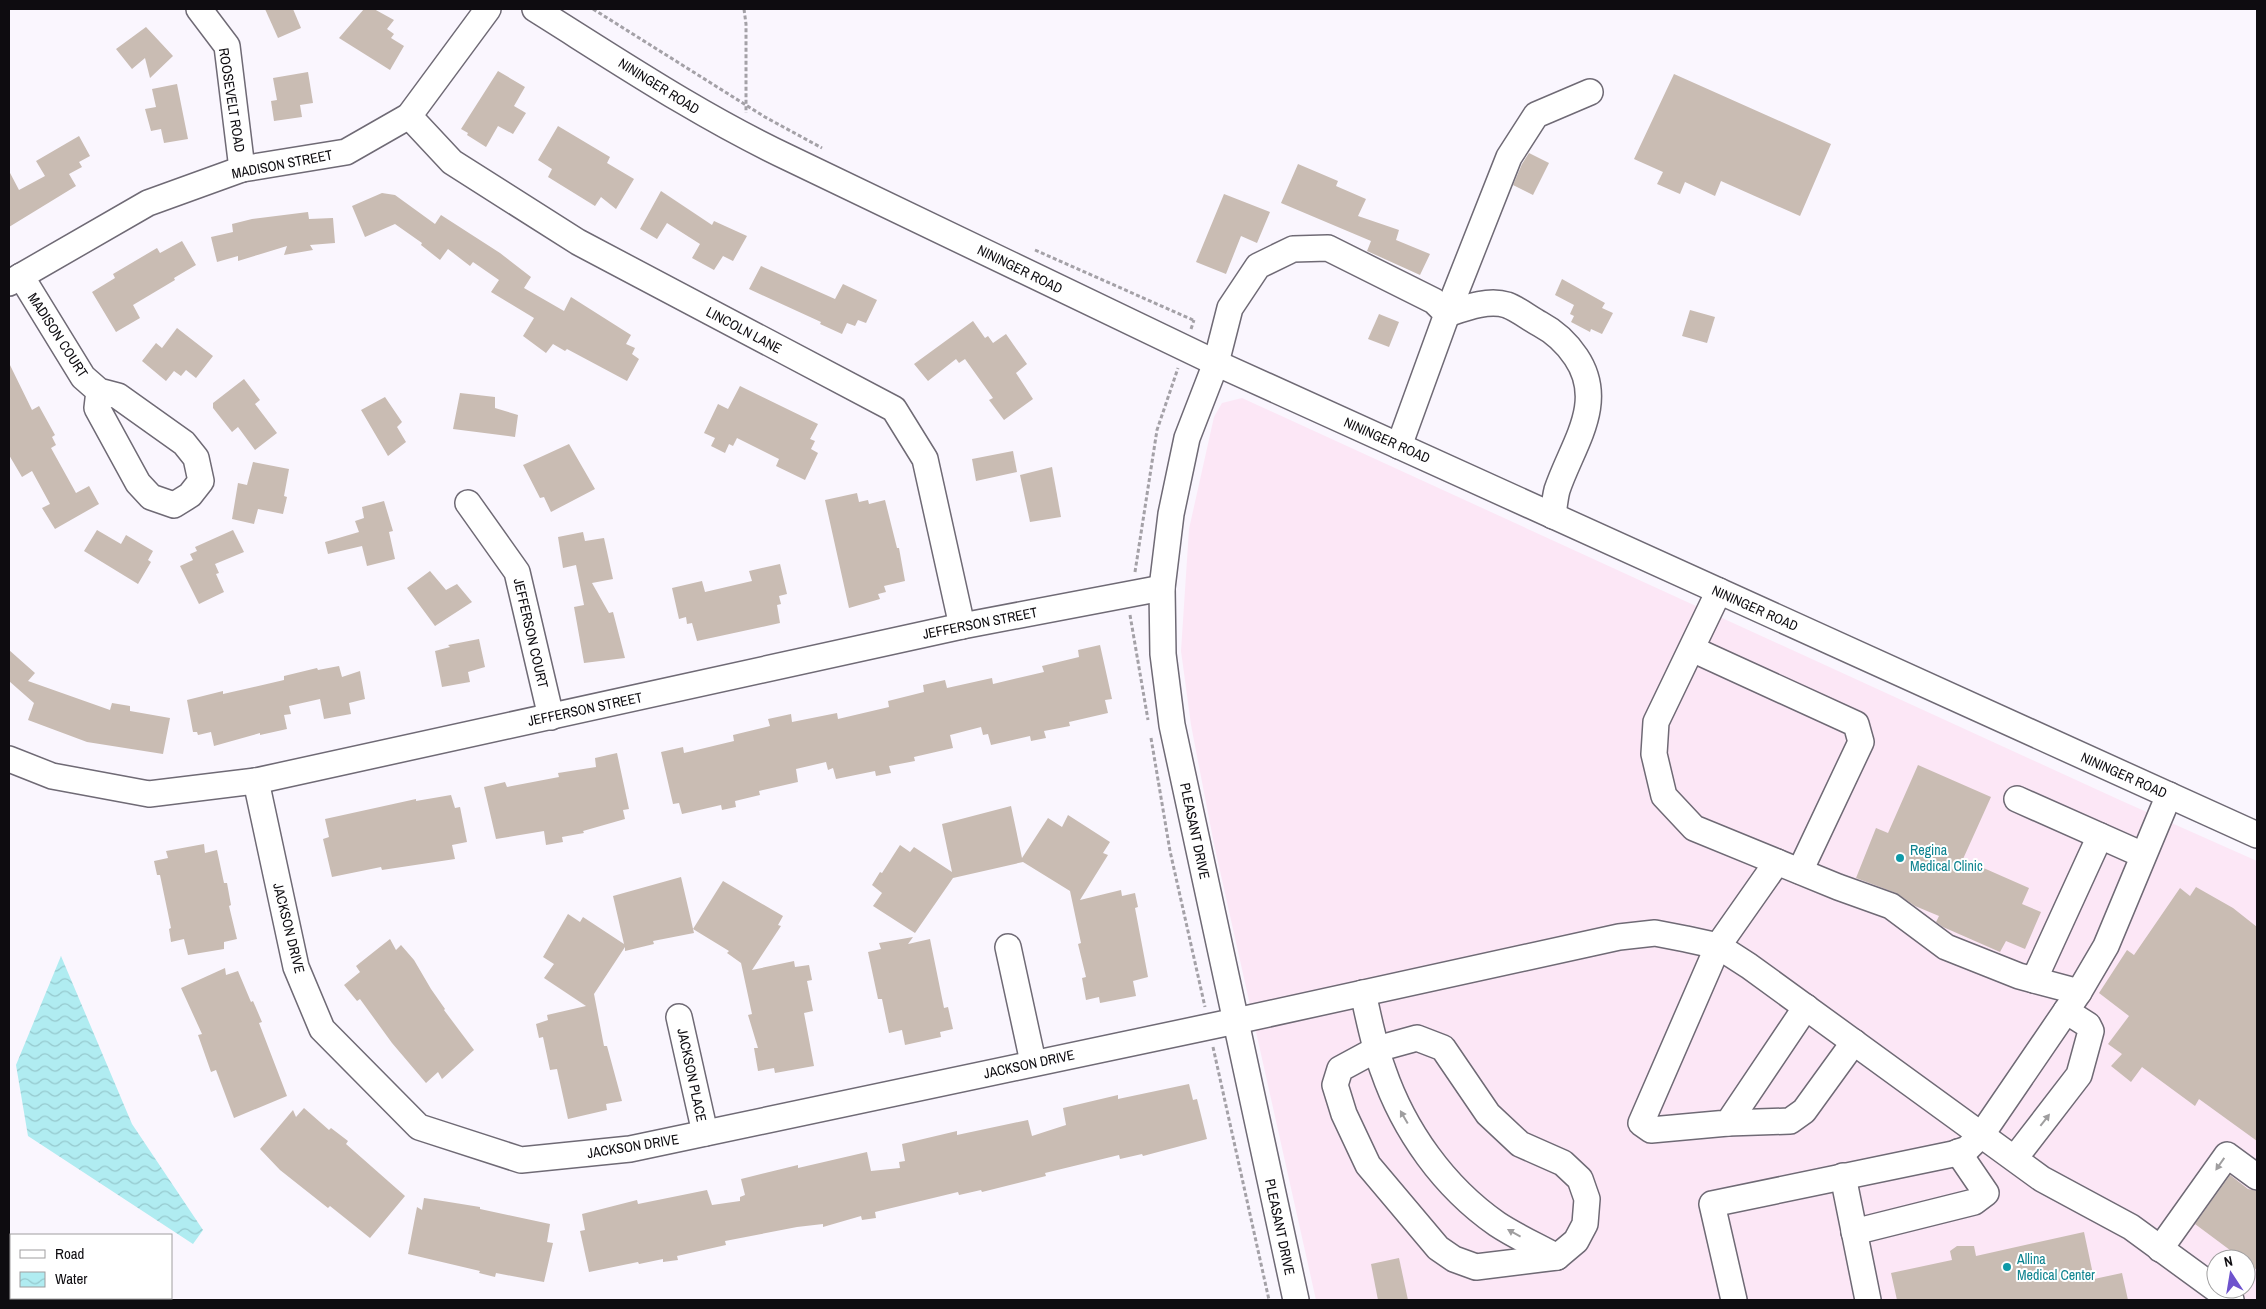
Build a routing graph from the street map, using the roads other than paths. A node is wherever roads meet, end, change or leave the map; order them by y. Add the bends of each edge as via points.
1 (199, 9) edge
2 (488, 9) edge
3 (535, 9) edge
4 (1590, 92) dead end
5 (409, 116) junction
6 (242, 169) junction
7 (15, 280) edge
8 (1447, 314) junction
9 (1216, 362) junction
10 (99, 391) junction
11 (1399, 446) junction
12 (468, 503) dead end
13 (1553, 516) junction
14 (1162, 588) junction
15 (1719, 591) junction
16 (962, 626) junction
17 (1692, 649) junction
18 (550, 717) junction
19 (9, 759) edge
20 (256, 781) junction
21 (2169, 795) junction
22 (2017, 799) dead end
23 (2257, 835) edge
24 (2100, 836) junction
25 (2143, 855) junction
26 (1777, 862) junction
27 (1800, 871) junction
28 (1008, 946) dead end
29 (1718, 946) junction
30 (2034, 980) junction
31 (1363, 993) junction
32 (2073, 1002) junction
33 (1806, 1007) junction
34 (680, 1017) dead end
35 (1236, 1021) junction
36 (1854, 1042) junction
37 (1377, 1049) junction
38 (1034, 1062) junction
39 (1728, 1123) junction
40 (705, 1133) junction
41 (1982, 1134) junction
42 (1958, 1152) junction
43 (2015, 1158) junction
44 (1843, 1176) junction
45 (2257, 1177) edge
46 (1854, 1232) junction
47 (2160, 1248) junction
48 (1557, 1257) junction
49 (1296, 1300) edge
50 (1734, 1300) edge
51 (1868, 1300) edge
52 (2231, 1300) edge

1 - 6 street, ROOSEVELT ROAD via 227,46
2 - 5 street, MADISON STREET
3 - 9 street, NININGER ROAD via 742,136
4 - 8 street via 1536,115 1510,156
5 - 6 street, MADISON STREET via 346,152
5 - 16 street, LINCOLN LANE via 452,162 578,242 894,409 925,459
6 - 7 street, MADISON STREET via 148,203
7 - 10 street, MADISON COURT via 83,377
8 - 9 street, PLEASANT DRIVE via 1434,301 1328,248 1293,249 1258,266 1230,308
8 - 11 street
8 - 13 street via 1480,304 1506,304 1553,331 1583,368 1590,400 1572,457 1556,492
9 - 11 street, NININGER ROAD
9 - 14 street, PLEASANT DRIVE via 1187,438 1171,514
10 - 10 street, MADISON COURT via 118,396 184,443 196,458 201,481 190,495 174,504 151,497 138,483 97,408
11 - 13 street, NININGER ROAD
12 - 18 street, JEFFERSON COURT via 517,572
13 - 15 street, NININGER ROAD
14 - 16 street, JEFFERSON STREET
14 - 35 street, PLEASANT DRIVE via 1163,654 1172,725
15 - 17 street
15 - 21 street, NININGER ROAD
16 - 18 street, JEFFERSON STREET
17 - 26 street via 1656,722 1654,754 1664,796 1694,828
17 - 27 street via 1856,724 1861,742
18 - 20 street, JEFFERSON STREET
19 - 20 street, JEFFERSON STREET via 52,776 149,794
20 - 40 street, JACKSON DRIVE via 296,967 322,1029 419,1127 521,1160 630,1149
21 - 23 street, NININGER ROAD
21 - 25 street
22 - 24 street
24 - 25 street
24 - 30 street
25 - 32 street via 2106,946
26 - 27 street
26 - 29 street
27 - 30 street via 1891,906 1946,947
28 - 38 street
29 - 31 street, JACKSON DRIVE via 1655,934 1619,937
29 - 33 street
29 - 39 street via 1641,1123 1651,1130
30 - 32 street
31 - 35 street, JACKSON DRIVE
31 - 37 street
32 - 41 street
43 -> 32 street via 2080,1075 2092,1031
33 - 36 street
33 - 39 street
34 - 40 street, JACKSON PLACE
35 - 38 street, JACKSON DRIVE
35 - 49 street, PLEASANT DRIVE
36 - 39 street via 1804,1111 1790,1121
36 - 41 street
48 -> 37 street via 1497,1224 1455,1189 1424,1151 1400,1110
37 - 48 street via 1417,1038 1443,1048 1488,1114 1520,1144 1563,1163 1580,1179 1587,1199 1585,1224 1576,1241
37 - 48 street via 1340,1069 1335,1085 1368,1165 1438,1248 1454,1260 1476,1267
38 - 40 street, JACKSON DRIVE
41 - 42 street
41 - 43 street
42 - 44 street
42 - 46 street via 1986,1193 1974,1202
43 - 47 street via 2042,1179 2131,1227
44 - 46 street
44 - 50 street via 1712,1204
45 -> 47 street via 2226,1155
46 - 51 street
47 - 52 street

